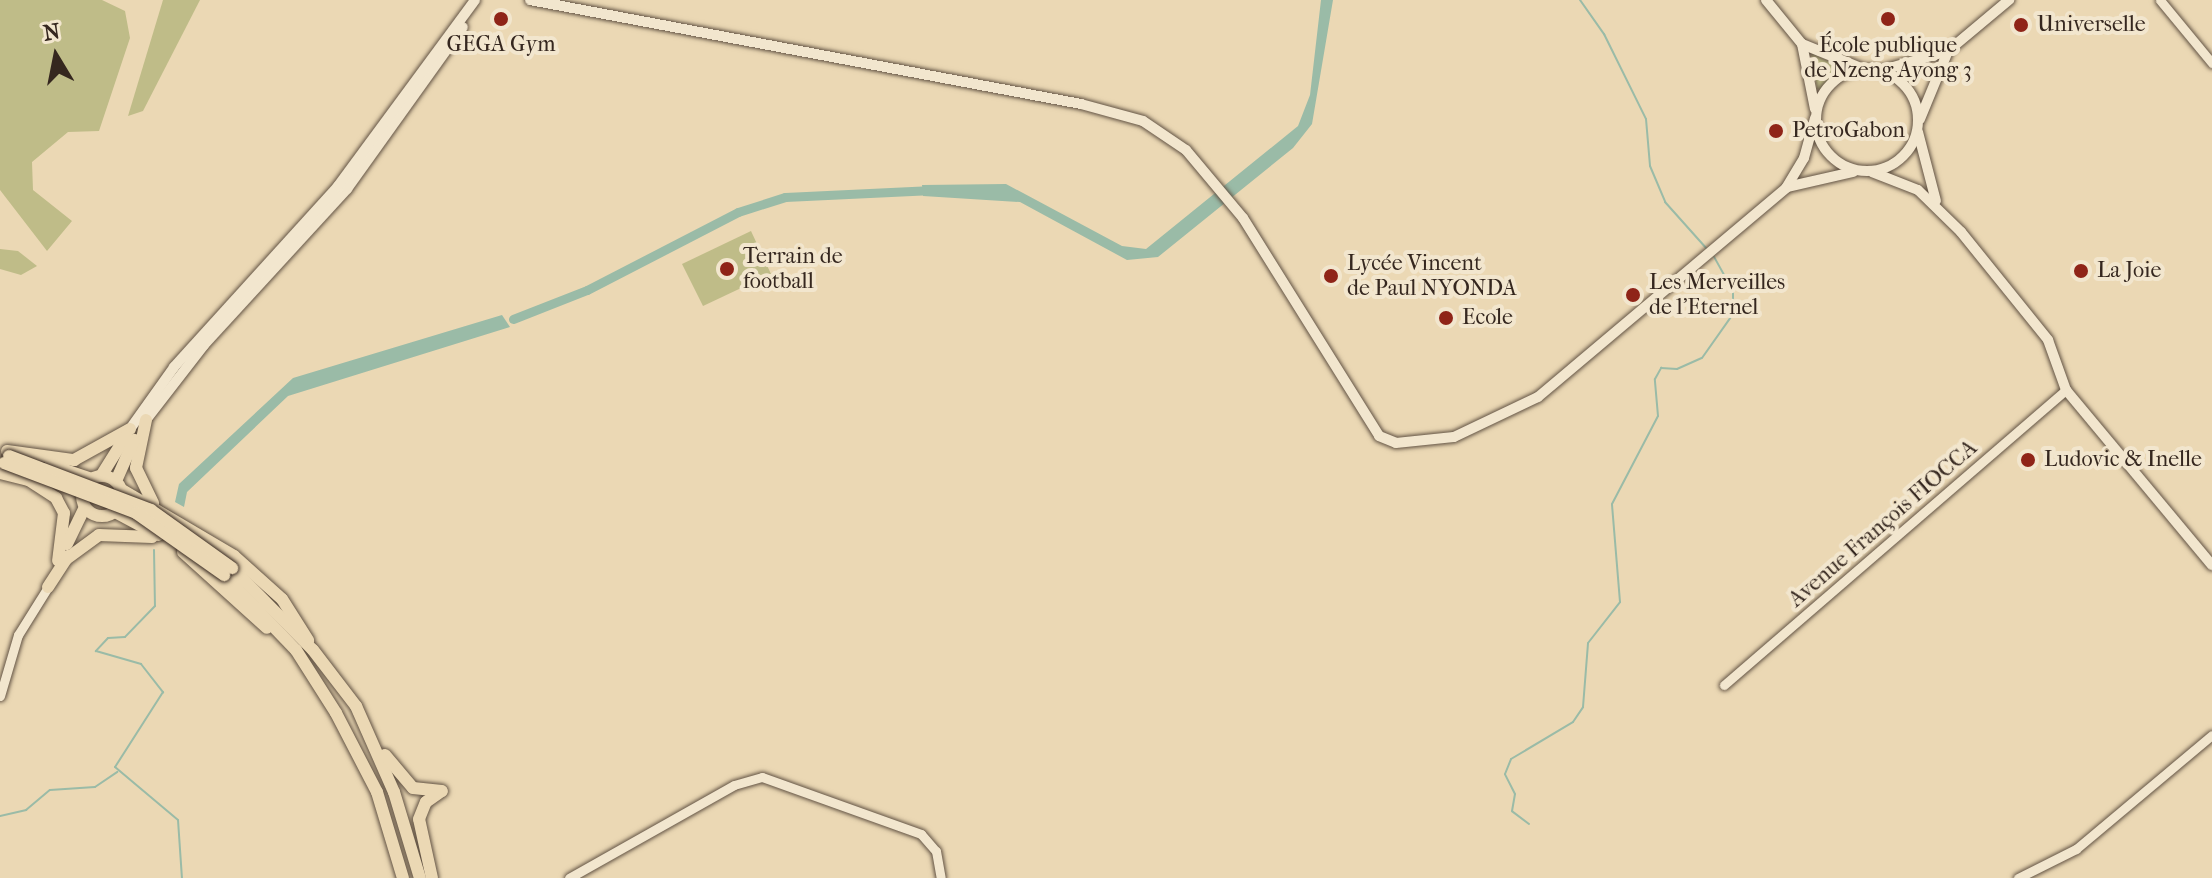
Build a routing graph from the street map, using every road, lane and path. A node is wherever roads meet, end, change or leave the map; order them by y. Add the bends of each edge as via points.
1 (475, 0) edge
2 (484, 0) edge
3 (530, 0) edge
4 (1766, 0) edge
5 (2009, 0) edge
6 (2160, 0) edge
7 (1802, 44) junction
8 (1948, 51) junction
9 (2212, 63) edge
10 (1862, 69) junction
11 (1881, 71) junction
12 (1815, 115) junction
13 (1918, 125) junction
14 (1858, 171) junction
15 (1872, 172) junction
16 (1786, 188) junction
17 (1936, 203) junction
18 (2066, 390) junction
19 (146, 420) junction
20 (130, 429) junction
21 (3, 458) edge
22 (97, 477) junction
23 (27, 479) junction
24 (119, 485) junction
25 (84, 503) junction
26 (155, 505) junction
27 (109, 514) junction
28 (169, 541) junction
29 (62, 560) junction
30 (2212, 565) edge
31 (228, 571) junction
32 (48, 587) joint
33 (313, 650) junction
34 (1724, 685) dead end
35 (320, 687) junction
36 (0, 696) edge
37 (2212, 735) edge
38 (376, 745) junction
39 (403, 878) edge
40 (420, 878) edge
41 (432, 878) edge
42 (569, 878) edge
43 (941, 878) edge
44 (2018, 878) edge

1 - 20 main road via 338,186 174,367
2 - 19 main road via 347,189 204,345
3 - 16 main road via 1113,111 1171,137 1231,202 1379,436 1396,443 1454,437 1517,411
4 - 7 main road
5 - 8 main road
6 - 9 street
7 - 10 main road
7 - 12 main road
8 - 11 main road
8 - 13 main road
10 - 11 main road
10 - 12 main road via 1832,82
11 - 13 main road via 1909,89
12 - 14 main road via 1823,148
12 - 16 main road via 1804,158
13 - 15 main road via 1902,159
13 - 17 main road
14 - 15 main road
14 - 16 main road
15 - 17 main road
17 - 18 main road via 2048,340
18 - 30 main road
18 - 34 street, Avenue François FIOCCA
19 - 24 highway
19 - 26 highway via 136,448 136,474
20 - 21 highway via 82,459
20 - 22 highway
21 - 22 highway
21 - 23 highway
21 - 31 highway, bridge via 151,510
22 - 24 highway
22 - 25 highway
23 - 25 highway
23 - 29 highway via 56,498 64,513
24 - 26 highway
24 - 27 highway
25 - 27 highway
25 - 29 highway
26 - 33 highway via 216,542 268,585
27 - 28 highway
27 - 29 highway
28 - 29 highway via 108,532
28 - 35 highway via 247,609
29 - 32 highway
31 - 33 highway
31 - 35 highway
32 - 36 street via 18,635
33 - 38 highway
35 - 39 highway via 368,772
37 - 44 street via 2076,849
38 - 40 highway
38 - 41 highway via 407,784 442,791 426,802 419,819
42 - 43 street via 734,785 762,777 921,834 936,851

